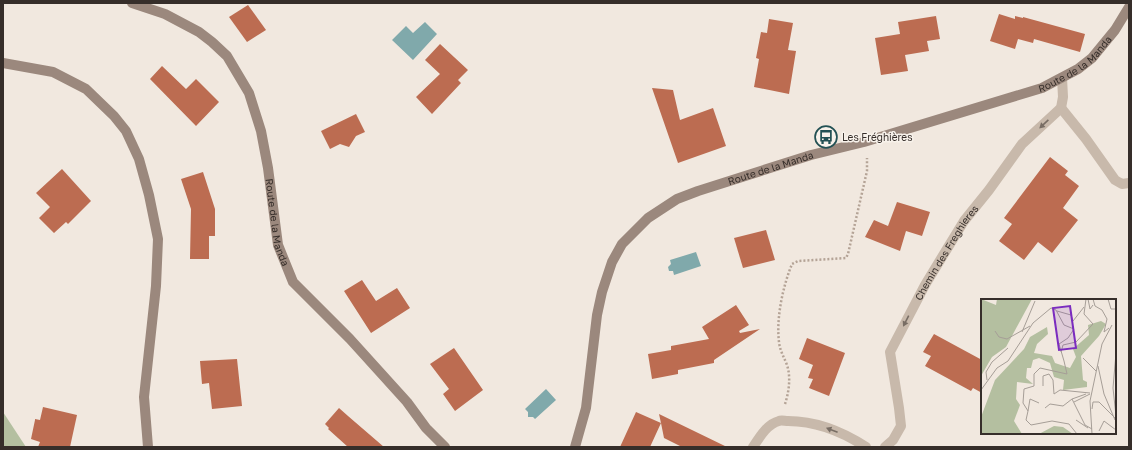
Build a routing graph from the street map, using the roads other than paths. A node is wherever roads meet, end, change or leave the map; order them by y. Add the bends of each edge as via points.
1 (132, 3) edge
2 (1129, 7) edge
3 (3, 63) edge
4 (1062, 78) junction
5 (1061, 108) junction
6 (1129, 183) edge
7 (148, 447) edge
8 (445, 447) edge
9 (575, 447) edge
10 (753, 447) edge
11 (866, 447) edge
12 (885, 447) edge

1 - 8 main road, Route de la Manda via 165,14 199,32 227,56 249,93 261,131 278,245 293,282 350,339
2 - 4 main road, Route de la Manda via 1104,45 1078,69
3 - 7 main road via 53,72 86,89 126,131 139,159 158,239 156,286 144,397
4 - 5 street
4 - 9 main road, Route de la Manda via 1023,94 864,142 811,155 698,191 677,199 648,218 622,244 612,262 602,292 586,408
5 - 6 street via 1115,180 1122,184
5 -> 12 street, Chemin des Freghieres via 1022,144 964,221 890,352 901,426 893,440
11 -> 10 street via 853,438 828,428 779,420 765,431

